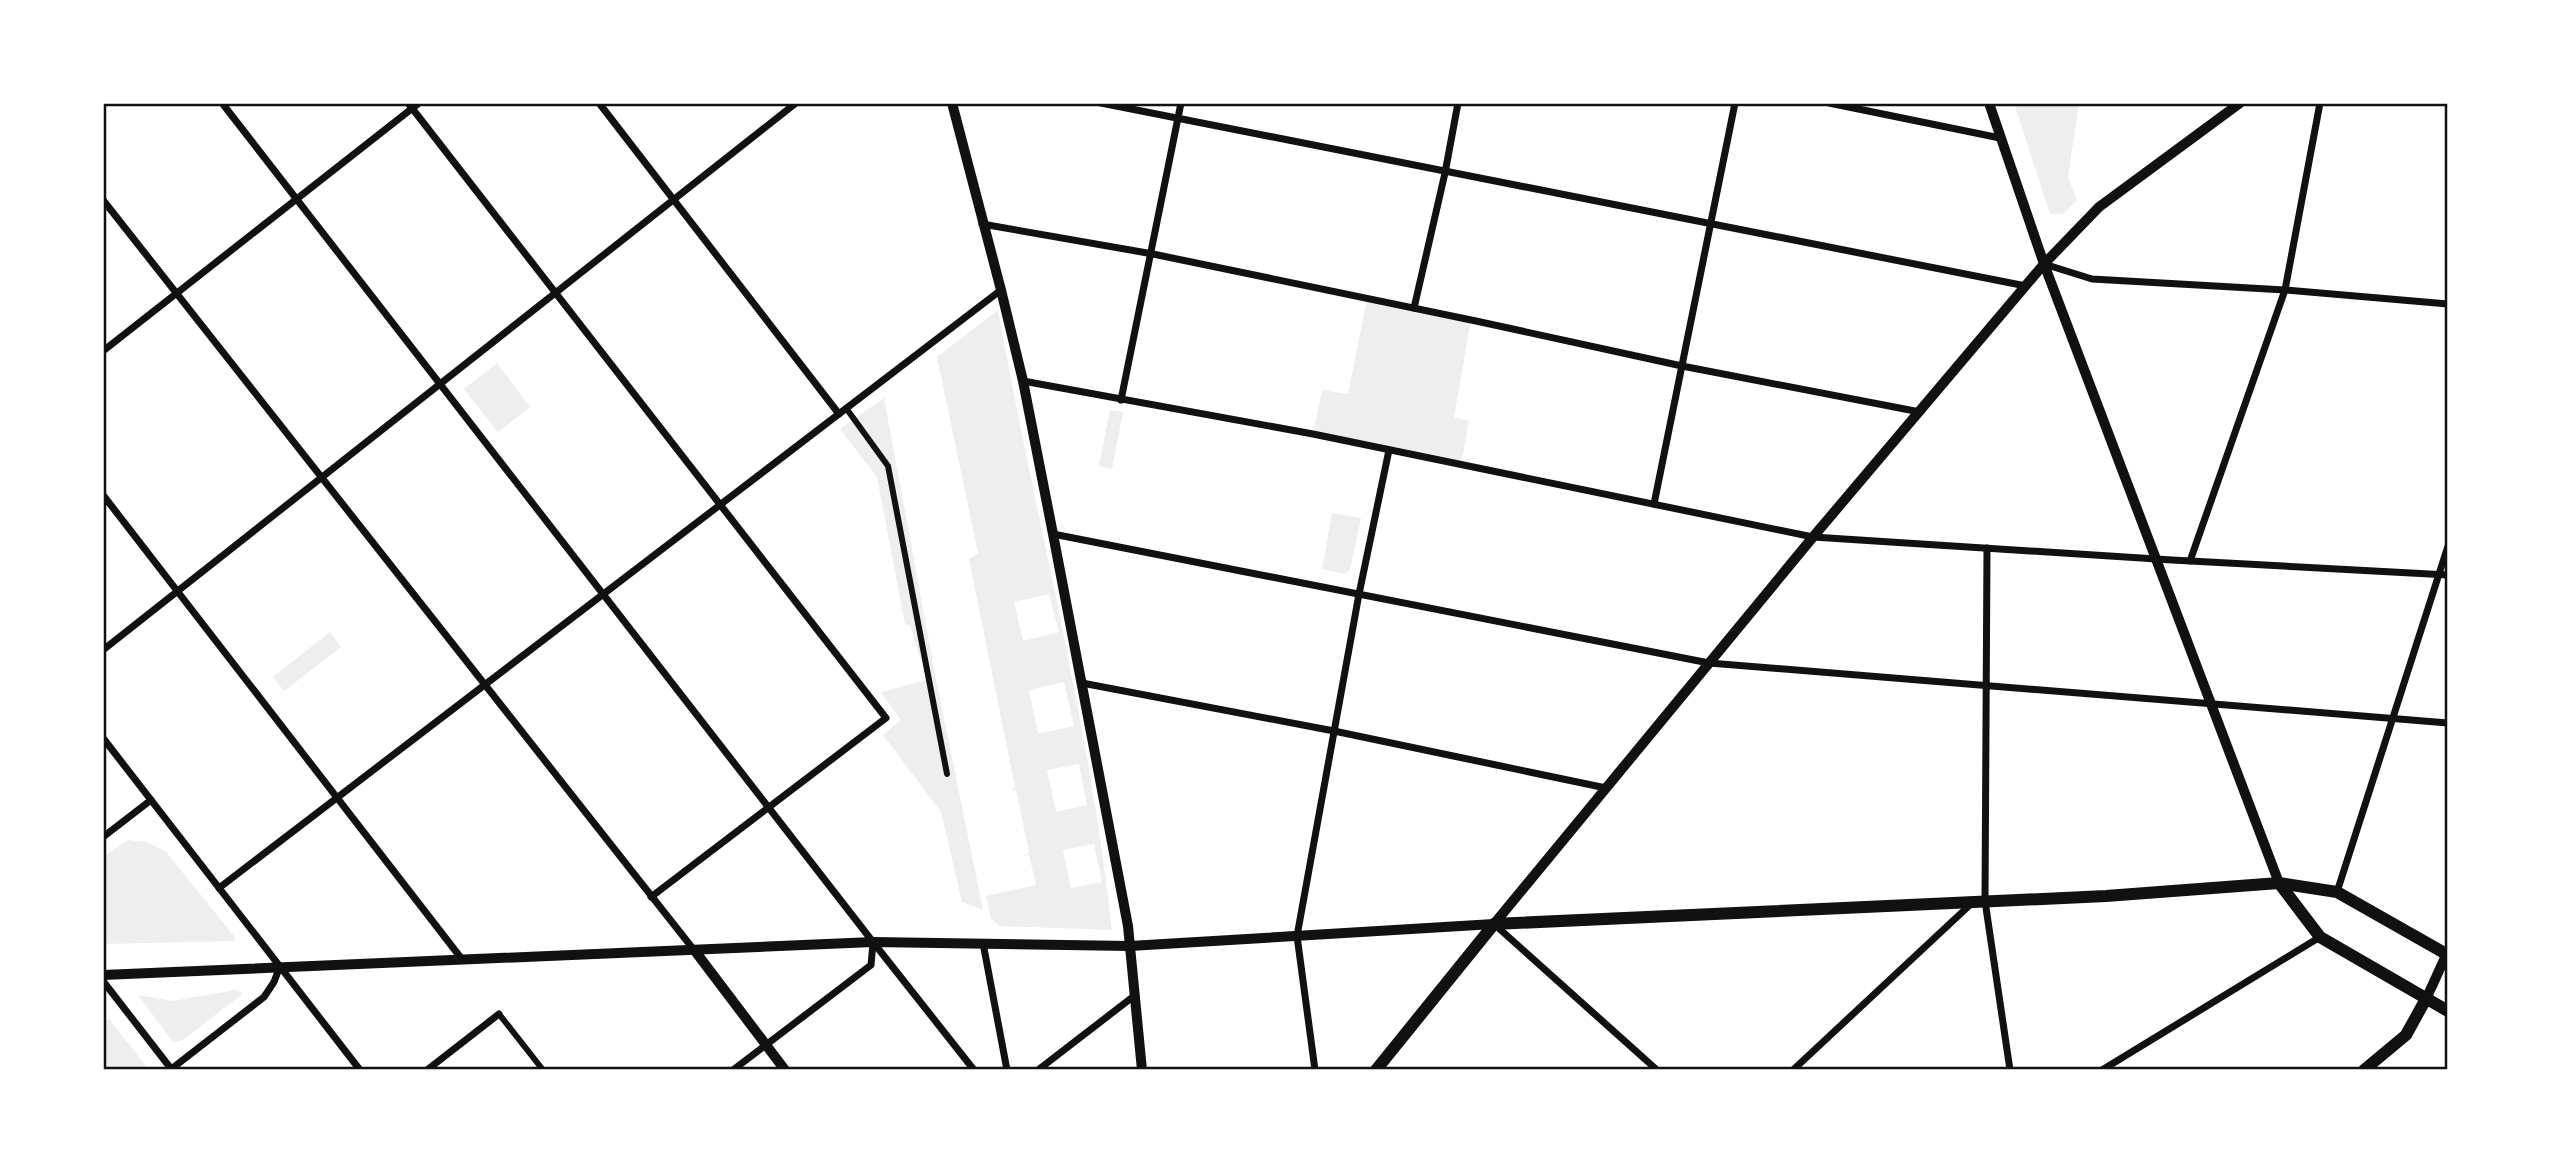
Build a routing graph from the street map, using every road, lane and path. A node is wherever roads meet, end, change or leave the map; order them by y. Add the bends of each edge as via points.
1 (222, 103) edge
2 (599, 103) edge
3 (781, 103) edge
4 (796, 103) edge
5 (952, 103) edge
6 (1101, 103) edge
7 (1181, 103) edge
8 (1458, 103) edge
9 (1735, 103) edge
10 (1829, 103) edge
11 (1989, 103) edge
12 (2240, 103) edge
13 (2320, 103) edge
14 (413, 105) edge
15 (786, 111) junction
16 (1178, 118) junction
17 (2000, 138) junction
18 (1445, 173) junction
19 (297, 199) junction
20 (103, 200) edge
21 (673, 200) junction
22 (1709, 222) junction
23 (982, 224) junction
24 (1153, 254) junction
25 (2044, 264) junction
26 (2026, 286) junction
27 (1001, 290) junction
28 (2285, 290) junction
29 (178, 292) junction
30 (556, 293) junction
31 (2448, 304) edge
32 (1414, 308) junction
33 (103, 351) edge
34 (1682, 366) junction
35 (1023, 381) junction
36 (440, 384) junction
37 (1122, 400) junction
38 (846, 408) junction
39 (1921, 412) junction
40 (839, 414) junction
41 (1389, 450) junction
42 (322, 477) junction
43 (103, 495) edge
44 (1654, 504) junction
45 (720, 505) junction
46 (1053, 534) junction
47 (1813, 537) junction
48 (2448, 546) edge
49 (1987, 548) junction
50 (2155, 559) junction
51 (2190, 561) junction
52 (2443, 574) edge
53 (178, 592) junction
54 (603, 594) junction
55 (1359, 594) junction
56 (103, 650) edge
57 (1709, 663) junction
58 (1082, 683) junction
59 (484, 685) junction
60 (1986, 687) junction
61 (2211, 706) junction
62 (2393, 719) junction
63 (2448, 723) edge
64 (1334, 731) junction
65 (103, 738) edge
66 (947, 774) dead end
67 (1606, 788) junction
68 (337, 798) junction
69 (151, 800) junction
70 (769, 808) junction
71 (103, 837) edge
72 (2278, 883) junction
73 (219, 888) junction
74 (2337, 892) junction
75 (651, 897) junction
76 (1979, 901) junction
77 (1493, 924) junction
78 (1297, 936) junction
79 (2320, 937) junction
80 (873, 942) junction
81 (983, 943) junction
82 (1130, 946) junction
83 (695, 951) junction
84 (2447, 953) edge
85 (461, 958) junction
86 (280, 967) junction
87 (103, 975) edge
88 (103, 981) edge
89 (1134, 996) junction
90 (2427, 997) junction
91 (2448, 1011) edge
92 (499, 1014) joint
93 (766, 1045) junction
94 (171, 1069) edge
95 (360, 1070) edge
96 (427, 1070) edge
97 (543, 1070) edge
98 (733, 1070) edge
99 (785, 1070) edge
100 (974, 1070) edge
101 (1007, 1070) edge
102 (1038, 1070) edge
103 (1142, 1070) edge
104 (1315, 1070) edge
105 (1376, 1070) edge
106 (1657, 1070) edge
107 (1793, 1070) edge
108 (2010, 1070) edge
109 (2102, 1070) edge
110 (2364, 1070) edge

1 - 19 street
2 - 21 street
3 - 15 street
4 - 15 street
5 - 23 street
6 - 16 street
7 - 16 street
8 - 18 street
9 - 22 street
10 - 17 street
11 - 17 street
12 - 25 street via 2099,207
13 - 28 street
14 - 19 street
14 - 30 street
15 - 21 street
16 - 18 street
16 - 24 street
17 - 25 street
18 - 22 street
18 - 32 street
19 - 29 street
19 - 36 street
20 - 29 street
21 - 30 street
21 - 40 street
22 - 26 street
22 - 34 street
23 - 24 street
23 - 27 street
24 - 32 street
24 - 37 street
25 - 26 street
25 - 28 street via 2092,279
25 - 50 street
26 - 39 street
27 - 35 street
27 - 38 street
28 - 31 street
28 - 51 street
29 - 33 street
29 - 42 street
30 - 36 street
30 - 45 street
32 - 34 street
34 - 39 street
34 - 44 street
35 - 37 street
35 - 46 street
36 - 42 street
36 - 54 street
37 - 41 street
38 - 40 street
38 - 66 street via 888,466
39 - 47 street
40 - 45 street
41 - 44 street
41 - 55 street
42 - 53 street
42 - 59 street
43 - 53 street
44 - 47 street
45 - 54 street
45 - 70 street via 886,718
46 - 55 street
46 - 58 street
47 - 49 street
47 - 57 street
48 - 52 street
49 - 50 street
49 - 60 street
50 - 51 street
50 - 61 street
51 - 52 street
52 - 62 street
53 - 56 street
53 - 68 street
54 - 59 street
54 - 70 street
55 - 57 street
55 - 64 street
57 - 60 street
57 - 67 street
58 - 64 street
58 - 82 street
59 - 68 street
59 - 75 street
60 - 61 street
60 - 76 street
61 - 62 street
61 - 72 street
62 - 63 street
62 - 74 street
64 - 67 street
64 - 78 street
65 - 69 street
67 - 77 street
68 - 73 street
68 - 85 street
69 - 71 street
69 - 73 street
70 - 75 street
70 - 80 street
72 - 74 main road
72 - 76 main road
72 - 79 main road
73 - 86 street
74 - 84 main road
75 - 83 street
76 - 77 main road
76 - 107 street
76 - 108 street
77 - 78 street
77 - 105 main road
77 - 106 street
78 - 82 street
78 - 104 street
79 - 90 main road
79 - 109 street
80 - 81 street
80 - 83 street
80 - 93 street via 871,965
80 - 100 street
81 - 82 street
81 - 101 street
82 - 89 street
83 - 85 street
83 - 93 street
84 - 90 street
85 - 86 street
86 - 87 street
86 - 94 street via 264,997
86 - 95 street
88 - 94 street
89 - 102 street
89 - 103 street
90 - 91 main road
90 - 110 main road via 2406,1035
92 - 96 street
92 - 97 street
93 - 98 street
93 - 99 street

